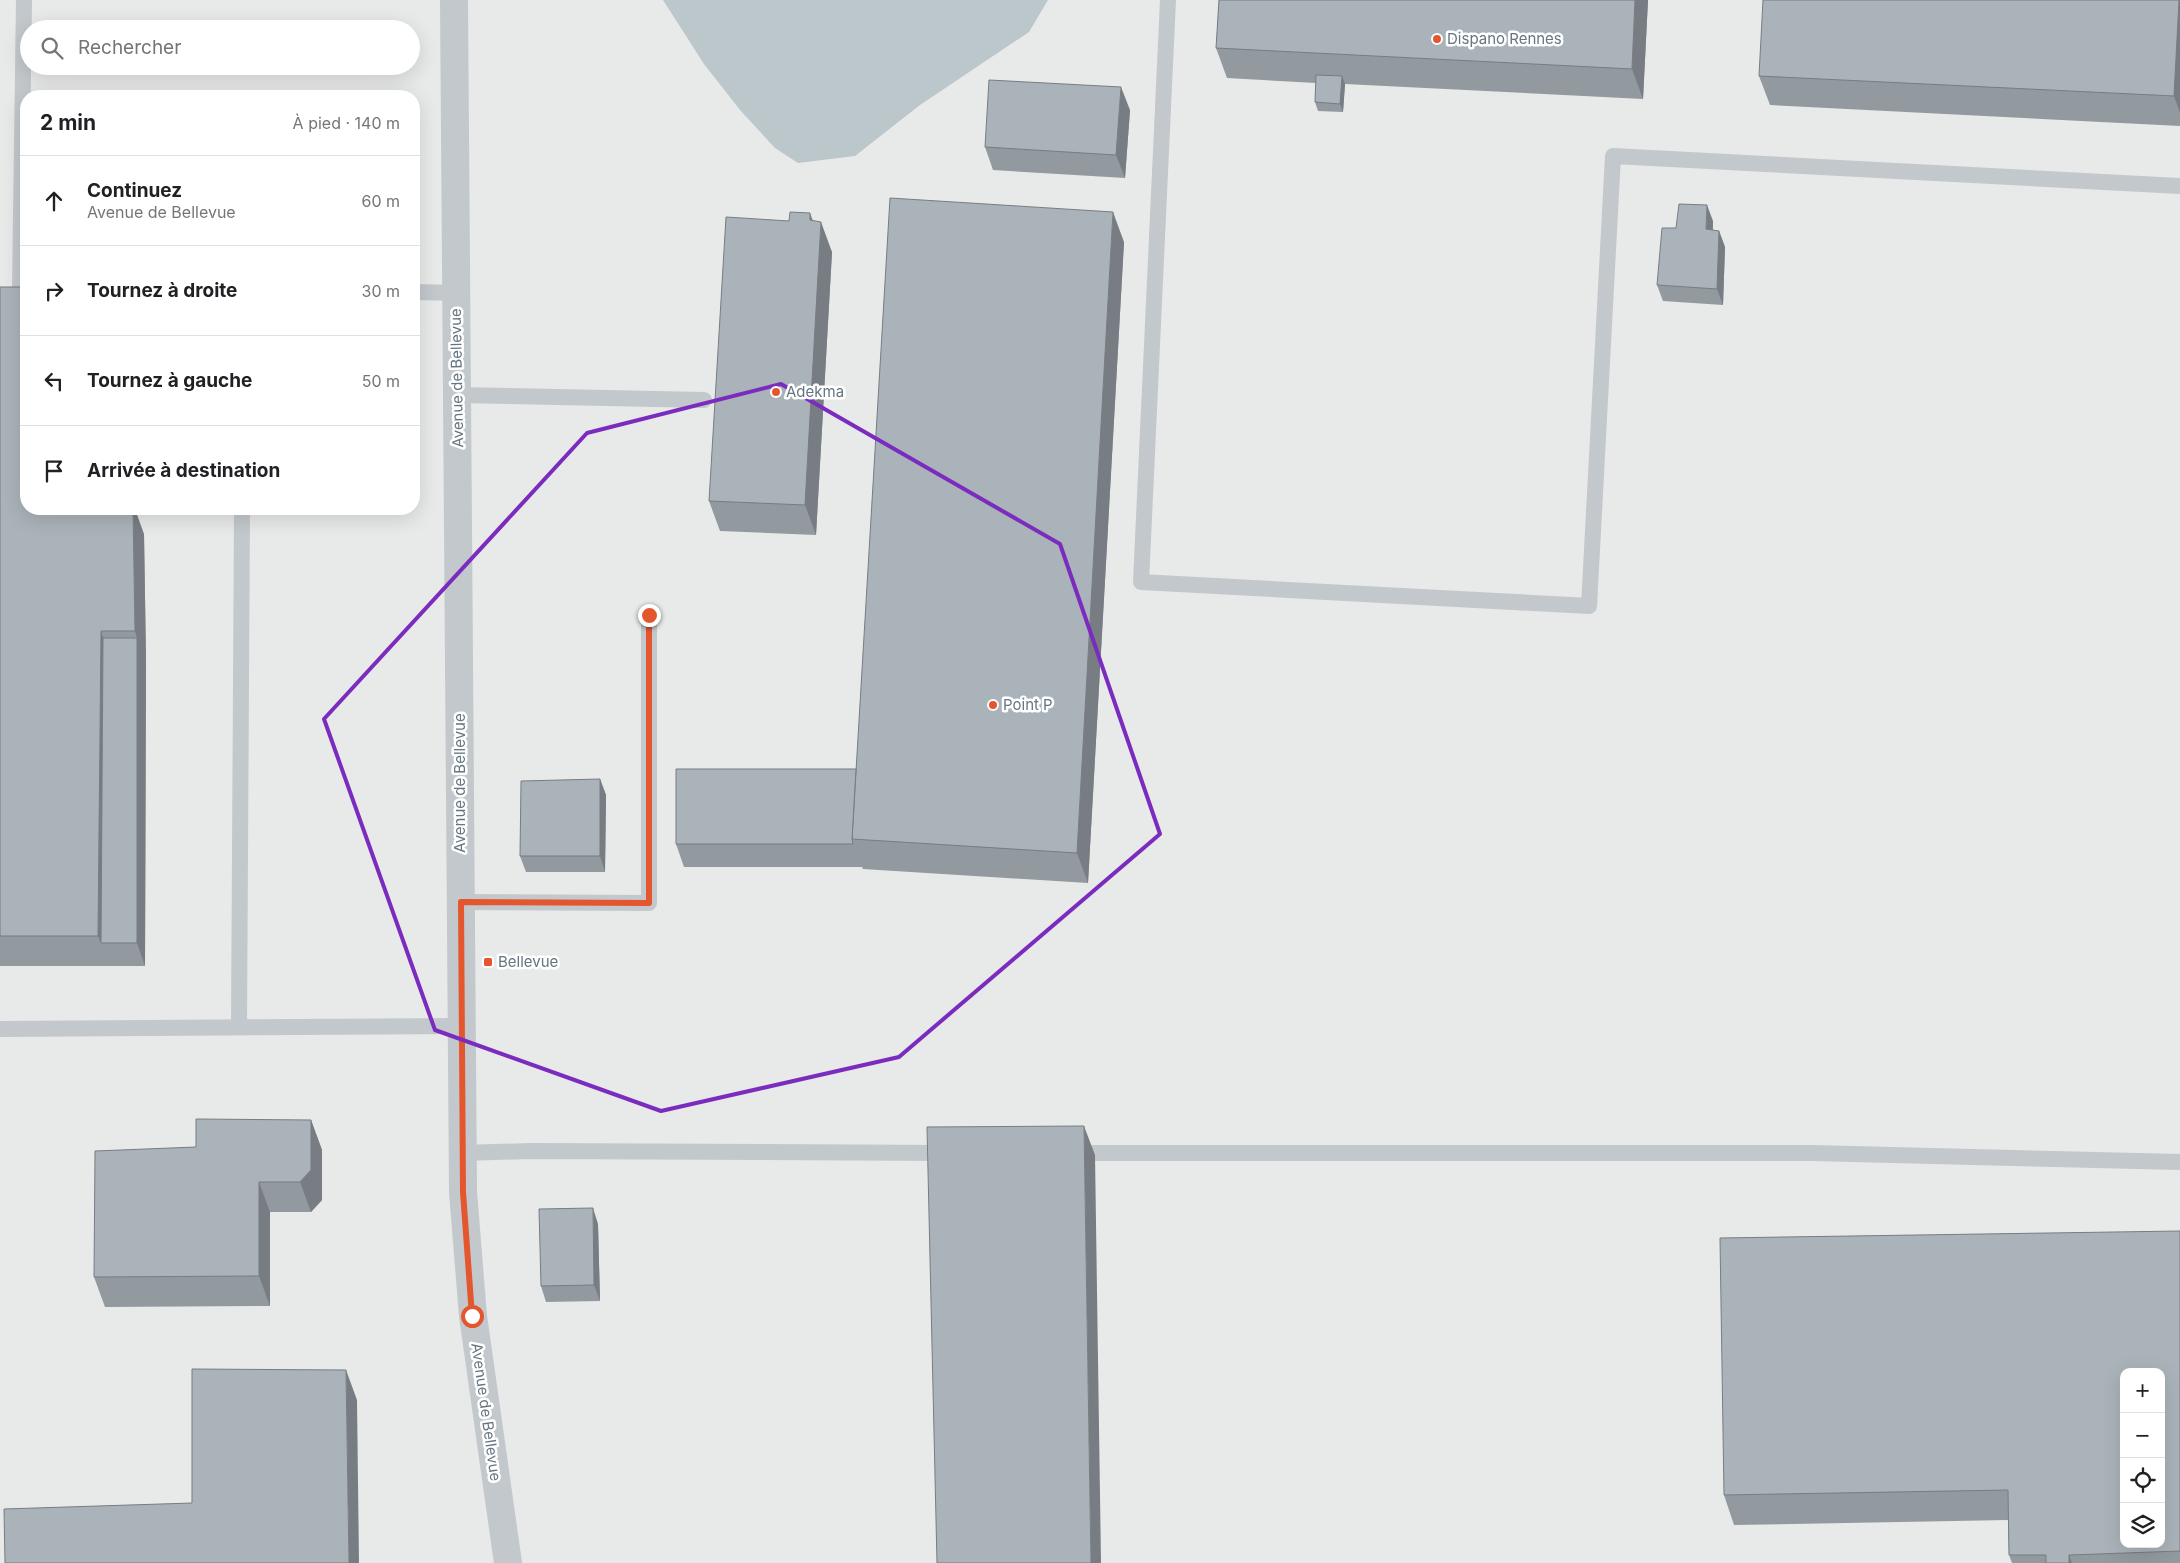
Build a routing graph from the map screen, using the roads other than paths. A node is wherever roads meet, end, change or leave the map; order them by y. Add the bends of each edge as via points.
1 (24, 0) edge
2 (454, 0) edge
3 (1168, 0) edge
4 (24, 20) edge
5 (22, 75) edge
6 (22, 90) edge
7 (2180, 186) edge
8 (20, 192) edge
9 (18, 288) edge
10 (420, 292) edge
11 (456, 293) junction
12 (457, 395) junction
13 (704, 400) dead end
14 (242, 515) edge
15 (649, 615) dead end
16 (461, 902) junction
17 (462, 1026) junction
18 (240, 1027) junction
19 (0, 1029) edge
20 (463, 1153) junction
21 (967, 1153) edge
22 (1056, 1153) edge
23 (2180, 1162) edge
24 (508, 1563) edge

1 - 4 lane
2 - 11 street, Avenue de Bellevue
3 - 7 lane via 1141,582 1589,606 1613,156
5 - 6 lane
8 - 9 lane
10 - 11 lane
11 - 12 street, Avenue de Bellevue
12 - 13 lane
12 - 16 street, Avenue de Bellevue
14 - 18 lane
15 - 16 lane via 649,903
16 - 17 street, Avenue de Bellevue
17 - 18 lane
17 - 20 street, Avenue de Bellevue
18 - 19 lane
20 - 21 lane
20 - 24 street, Avenue de Bellevue via 472,1316
22 - 23 lane via 1812,1153

